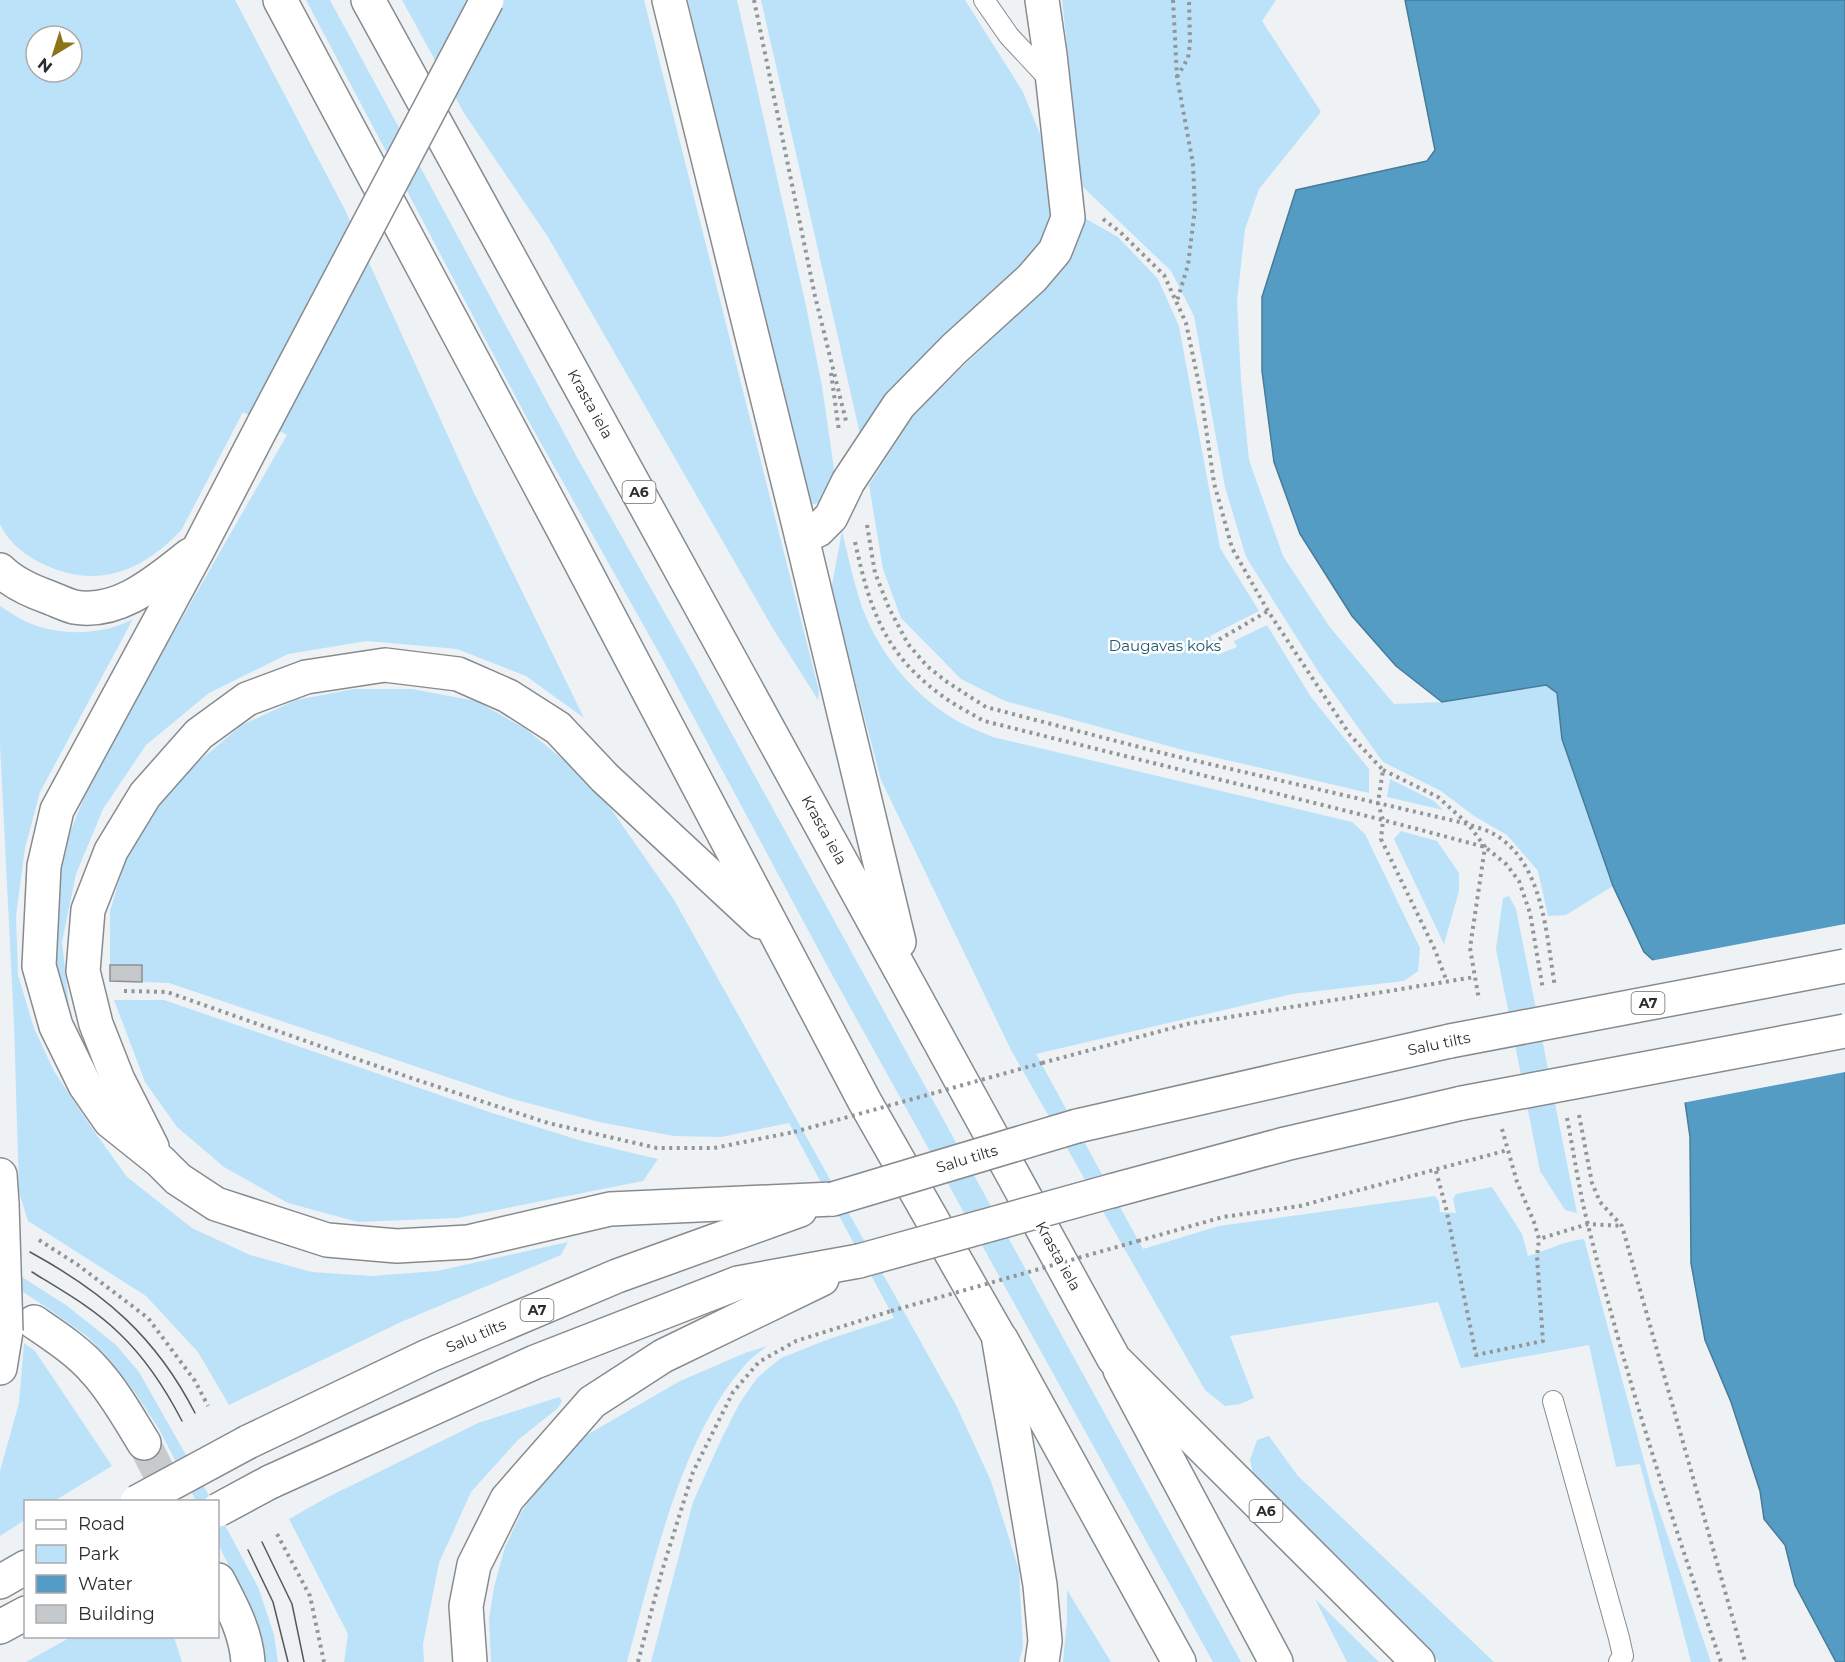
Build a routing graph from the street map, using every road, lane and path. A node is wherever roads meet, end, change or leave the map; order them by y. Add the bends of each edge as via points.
1 (280, 0) edge
2 (368, 0) edge
3 (487, 0) edge
4 (669, 0) edge
5 (754, 0) edge
6 (984, 0) edge
7 (1042, 0) edge
8 (1173, 0) edge
9 (1189, 0) edge
10 (1177, 77) junction
11 (1053, 83) junction
12 (1065, 191) junction
13 (1176, 302) junction
14 (829, 357) junction
15 (853, 475) junction
16 (866, 518) dead end
17 (802, 538) junction
18 (855, 539) dead end
19 (200, 548) junction
20 (0, 570) edge
21 (1268, 610) junction
22 (1206, 647) dead end
23 (1383, 770) junction
24 (1378, 803) junction
25 (1383, 820) junction
26 (1468, 824) junction
27 (1485, 847) junction
28 (778, 939) junction
29 (1845, 966) edge
30 (1475, 977) junction
31 (1447, 982) junction
32 (909, 985) junction
33 (123, 991) dead end
34 (1544, 995) dead end
35 (1557, 995) dead end
36 (1481, 1006) dead end
37 (1845, 1031) edge
38 (1579, 1112) dead end
39 (1567, 1116) dead end
40 (1500, 1122) dead end
41 (1508, 1150) junction
42 (160, 1161) junction
43 (1436, 1171) junction
44 (1, 1190) edge
45 (833, 1199) junction
46 (1587, 1224) junction
47 (1622, 1226) junction
48 (31, 1235) dead end
49 (1539, 1239) junction
50 (859, 1261) junction
51 (20, 1326) junction
52 (998, 1335) junction
53 (1114, 1359) junction
54 (0, 1368) edge
55 (1553, 1401) dead end
56 (208, 1406) dead end
57 (144, 1443) tunnel mouth
58 (141, 1500) edge
59 (219, 1509) edge
60 (277, 1534) dead end
61 (24, 1568) edge
62 (0, 1582) edge
63 (219, 1582) edge
64 (466, 1606) junction
65 (24, 1614) edge
66 (0, 1627) edge
67 (248, 1662) edge
68 (324, 1662) edge
69 (446, 1662) edge
70 (470, 1662) edge
71 (638, 1662) edge
72 (1042, 1662) edge
73 (1179, 1662) edge
74 (1276, 1662) edge
75 (1418, 1662) edge
76 (1619, 1662) edge
77 (1721, 1662) edge
78 (1745, 1662) edge

1 - 28 main road
2 - 32 main road, Krasta iela / A6
3 - 19 main road, bridge
4 - 17 main road
5 - 14 path
6 - 11 lane via 1009,36
7 - 11 main road
8 - 10 path
9 - 10 path via 1188,58
10 - 13 path via 1193,164 1195,208 1188,265
11 - 12 main road
12 - 13 path via 1120,231 1164,275
12 - 15 main road via 1068,218 1055,251 1032,278 899,405
13 - 21 path via 1186,323 1214,483 1232,548
14 - 15 path
14 - 15 path
15 - 17 main road via 831,517
16 - 24 path via 875,573 908,644 927,666 986,707
17 - 32 main road
18 - 25 path via 873,609 890,645 938,693 984,721
19 - 20 main road via 149,587 106,607 75,607 9,579
19 - 42 main road via 57,810 44,867 39,966 56,1026 85,1085 110,1121
21 - 22 path
21 - 23 path via 1350,735
23 - 24 path
23 - 26 path via 1438,797
24 - 25 path
24 - 26 path
25 - 27 path
25 - 31 path via 1381,839
26 - 27 path
26 - 35 path via 1492,833 1530,872 1538,890
27 - 30 path via 1470,948
27 - 34 path via 1519,881 1530,913
28 - 42 main road via 605,778 558,728 508,696 458,674 385,665 306,676 247,699 199,734 145,795 111,851 88,910 83,971 96,1024 118,1080
28 - 52 main road via 865,1102
29 - 45 main road, Salu tilts / A7, bridge via 1450,1041 1077,1126
30 - 31 path
30 - 36 path
31 - 33 path, bridge via 1187,1024 794,1132 714,1148 657,1148 548,1123 167,992
32 - 53 main road, Krasta iela / A6
37 - 50 main road, bridge via 1462,1103 1285,1144
38 - 47 path via 1592,1183 1600,1202
39 - 46 path
40 - 41 path
41 - 43 path
41 - 49 path
42 - 45 main road via 178,1179 216,1204 327,1240 397,1246 468,1242 610,1209
43 - 49 path via 1476,1355 1543,1341
43 - 71 path, bridge via 1300,1206 1223,1216 891,1311 796,1341 759,1362 733,1392 693,1472
44 - 51 main road, bridge
45 - 58 main road, Salu tilts / A7, bridge via 617,1276 428,1356 248,1442
46 - 47 path
46 - 49 path
46 - 77 path via 1650,1449
47 - 78 path
48 - 56 path via 148,1318 195,1381
50 - 59 main road, bridge via 738,1283 535,1362 270,1482
50 - 64 main road via 663,1356 592,1402 507,1499 474,1566
51 - 54 main road
51 - 57 main road via 65,1342 97,1372
52 - 72 main road via 1040,1585 1045,1641
52 - 73 main road
53 - 74 main road, Krasta iela
53 - 75 main road, A6
55 - 76 lane via 1619,1638 1623,1656
60 - 68 path via 310,1596
61 - 62 main road
63 - 67 main road via 237,1617
64 - 69 main road via 450,1632
64 - 70 main road
65 - 66 main road

